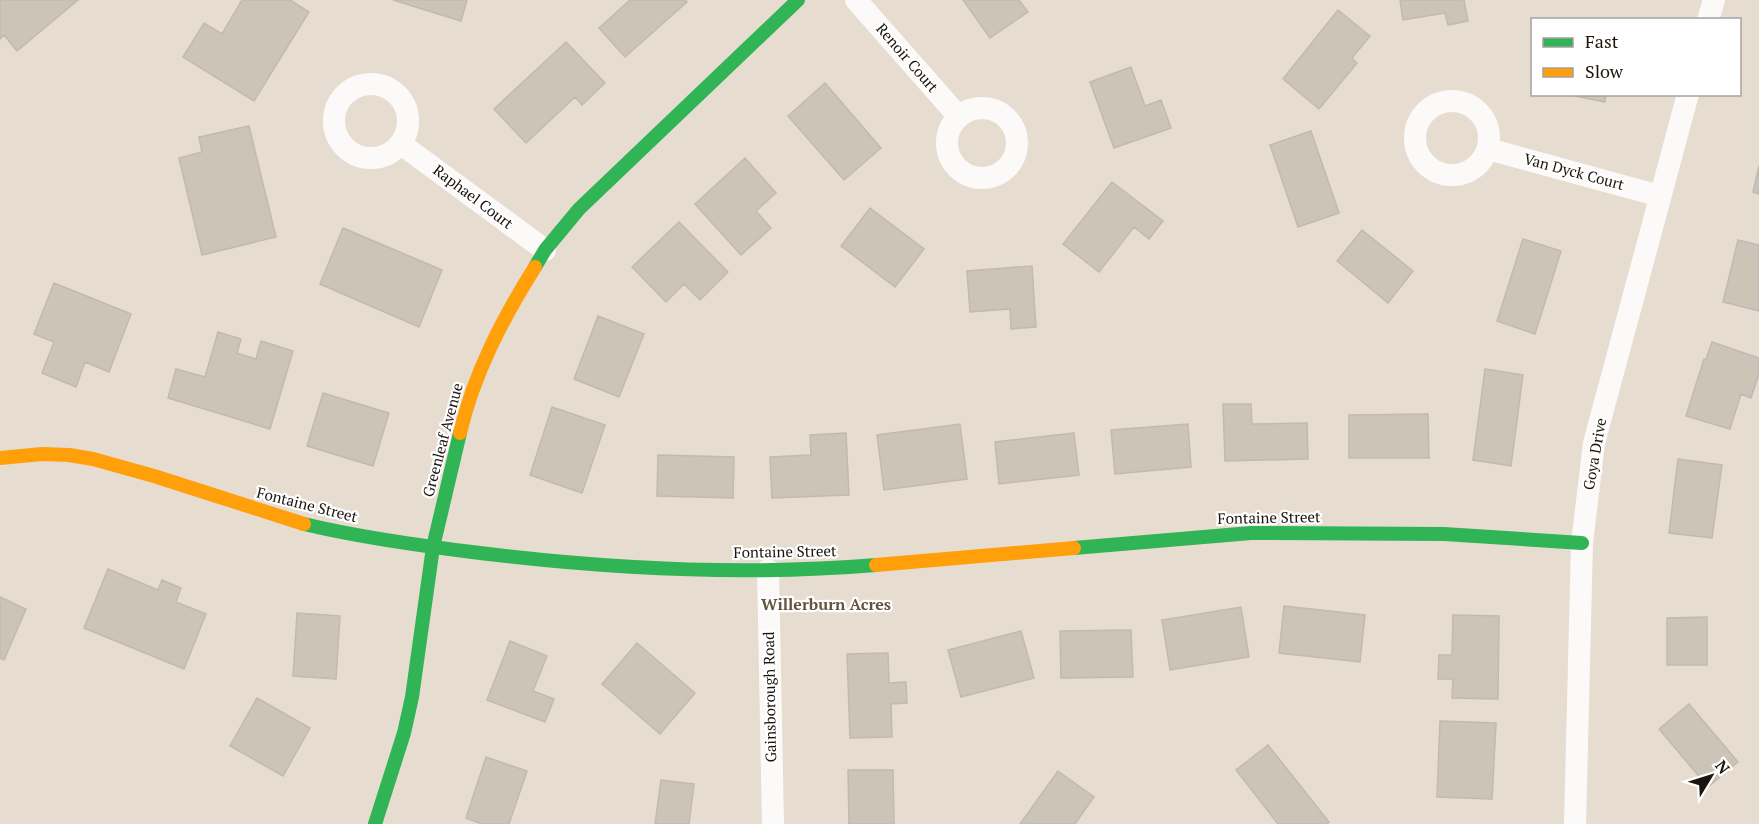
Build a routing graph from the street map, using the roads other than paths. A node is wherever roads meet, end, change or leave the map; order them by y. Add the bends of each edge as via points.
1 (798, 0) edge
2 (856, 0) edge
3 (1714, 0) edge
4 (1709, 18) edge
5 (1687, 96) edge
6 (959, 117) dead end
7 (401, 144) dead end
8 (1488, 149) dead end
9 (1660, 196) junction
10 (545, 250) junction
11 (0, 458) edge
12 (1582, 543) junction
13 (433, 547) junction
14 (768, 570) junction
15 (375, 824) edge
16 (772, 824) edge
17 (1575, 824) edge

1 - 10 street, Greenleaf Avenue via 579,209
2 - 6 street, Renoir Court
3 - 4 street
5 - 9 street, Goya Drive
7 - 10 street, Raphael Court
8 - 9 street, Van Dyck Court
9 - 12 street, Goya Drive via 1594,443
10 - 13 street, Greenleaf Avenue via 508,309 475,383
11 - 13 street, Fontaine Street via 69,454 154,476 306,525
12 - 14 street, Fontaine Street via 1444,534 1251,532
12 - 17 street, Goya Drive
13 - 14 street, Fontaine Street via 637,568
13 - 15 street, Greenleaf Avenue via 412,697
14 - 16 street, Gainsborough Road

